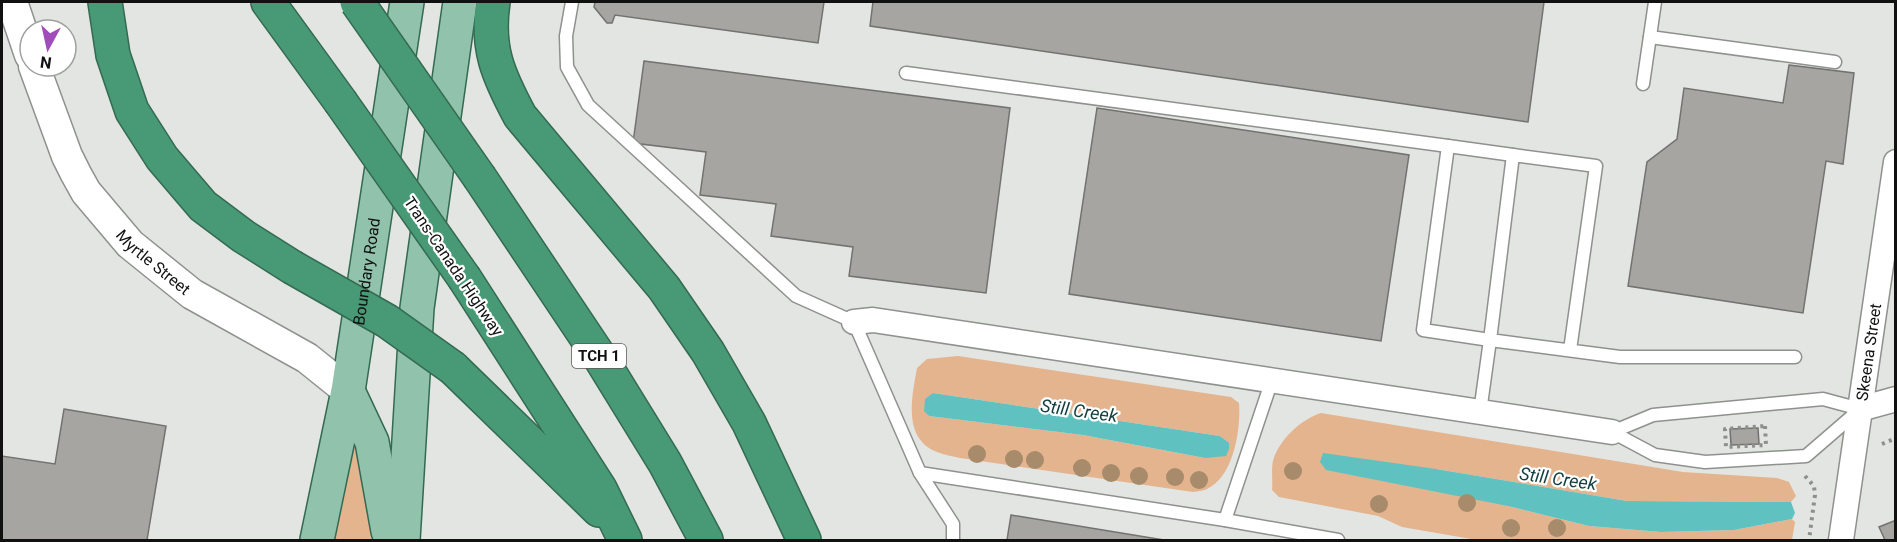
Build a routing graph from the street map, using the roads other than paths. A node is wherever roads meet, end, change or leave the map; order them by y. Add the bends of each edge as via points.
1 (12, 2) edge
2 (105, 2) edge
3 (267, 2) edge
4 (357, 2) edge
5 (407, 2) edge
6 (460, 2) edge
7 (494, 2) edge
8 (572, 2) edge
9 (1654, 2) edge
10 (18, 20) edge
11 (1650, 36) junction
12 (1835, 62) dead end
13 (906, 73) dead end
14 (38, 78) edge
15 (1643, 84) dead end
16 (1448, 146) junction
17 (1513, 155) junction
18 (1896, 162) edge
19 (854, 321) junction
20 (1490, 340) junction
21 (1570, 350) junction
22 (1796, 357) dead end
23 (1272, 380) junction
24 (348, 391) junction
25 (1896, 399) edge
26 (1860, 409) junction
27 (1480, 412) junction
28 (1612, 432) junction
29 (920, 473) junction
30 (1225, 520) junction
31 (622, 535) edge
32 (317, 540) edge
33 (395, 540) edge
34 (403, 540) edge
35 (706, 540) edge
36 (804, 540) edge
37 (953, 540) edge
38 (1338, 540) edge
39 (1841, 540) edge

1 - 10 street
2 - 31 highway, bridge via 113,55 132,111 162,158 203,206 292,267 387,321 453,368
3 - 31 highway, Trans-Canada Highway, bridge via 465,279 600,489
4 - 35 highway, TCH 1, bridge via 601,359
5 - 24 main road, Boundary Road
6 - 34 main road via 417,308
7 - 36 highway via 490,24 495,62 520,116 664,288 708,352 749,423
8 - 19 lane via 566,36 567,67 588,105 796,296
9 - 11 lane
11 - 12 lane
11 - 15 lane
13 - 16 lane
14 - 24 street, Myrtle Street via 76,174 86,192 130,244 192,294 307,358
16 - 17 lane
16 - 20 lane via 1423,330
17 - 20 lane
17 - 21 lane via 1596,166
18 - 26 street, Skeena Street
19 - 23 street via 873,320
19 - 29 lane
20 - 21 lane
20 - 27 lane
21 - 22 lane via 1620,357
23 - 27 street
23 - 30 lane
24 - 32 main road, Boundary Road
24 - 33 main road via 372,442 388,531
25 - 26 street
26 - 28 lane via 1823,399 1653,415
26 - 28 lane via 1806,456 1705,462 1655,455
26 - 39 street, Skeena Street
27 - 28 street
29 - 30 lane
29 - 37 lane via 953,524
30 - 38 lane

